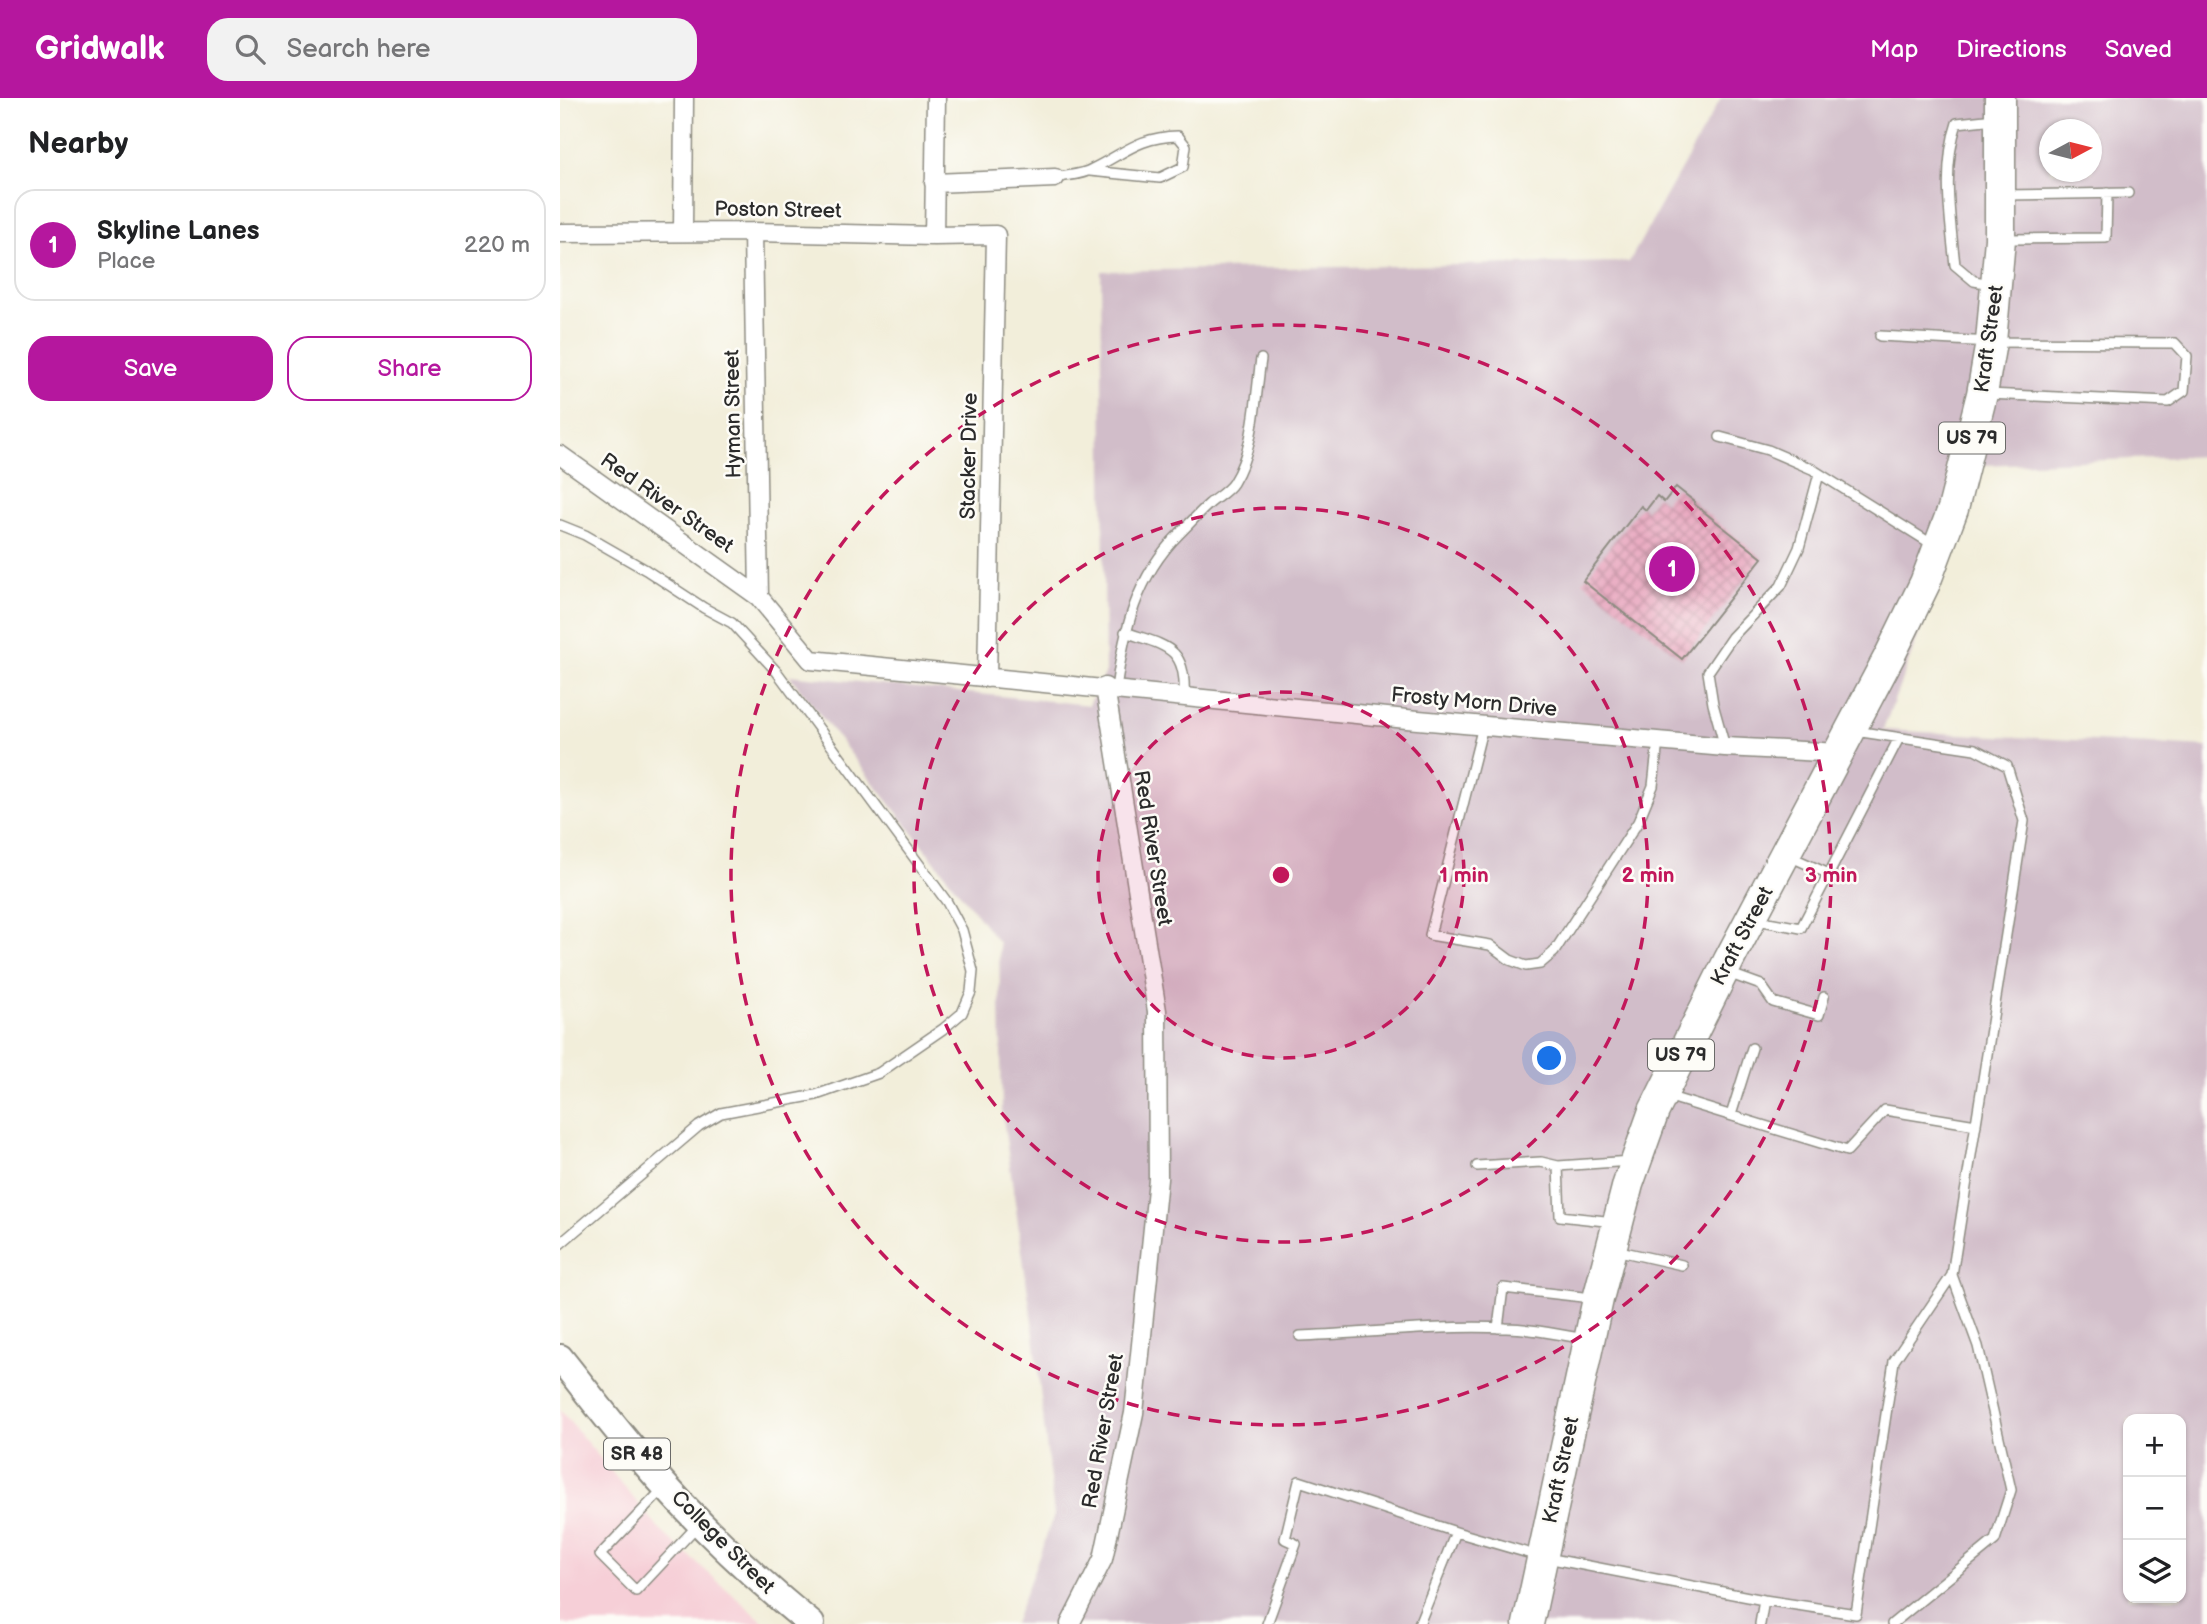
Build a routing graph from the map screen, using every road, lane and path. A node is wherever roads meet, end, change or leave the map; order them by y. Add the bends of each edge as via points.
1 (684, 98) edge
2 (936, 98) edge
3 (2000, 108) edge
4 (1090, 171) junction
5 (1055, 178) joint
6 (934, 183) junction
7 (2107, 193) junction
8 (2128, 193) dead end
9 (2001, 195) junction
10 (682, 232) junction
11 (753, 232) junction
12 (560, 233) edge
13 (996, 235) joint
14 (933, 236) junction
15 (2000, 239) junction
16 (1997, 285) junction
17 (1880, 336) dead end
18 (1991, 342) junction
19 (1261, 359) dead end
20 (1982, 394) junction
21 (1720, 437) dead end
22 (560, 455) edge
23 (1819, 474) junction
24 (560, 525) edge
25 (1939, 548) junction
26 (759, 597) junction
27 (1125, 632) junction
28 (987, 678) junction
29 (1111, 688) junction
30 (1184, 696) junction
31 (1483, 726) junction
32 (1899, 738) junction
33 (1658, 741) junction
34 (1846, 742) junction
35 (1725, 747) junction
36 (1786, 854) junction
37 (1829, 874) junction
38 (1752, 919) junction
39 (1723, 971) junction
40 (1824, 997) dead end
41 (1752, 1048) dead end
42 (1662, 1094) junction
43 (1731, 1115) junction
44 (1976, 1125) junction
45 (1636, 1161) junction
46 (1477, 1166) dead end
47 (1558, 1166) junction
48 (1614, 1236) junction
49 (560, 1244) edge
50 (1682, 1265) dead end
51 (1952, 1275) junction
52 (1598, 1299) junction
53 (1498, 1328) junction
54 (1300, 1336) dead end
55 (1588, 1339) junction
56 (560, 1358) edge
57 (666, 1486) junction
58 (700, 1522) junction
59 (1456, 1532) junction
60 (1542, 1557) junction
61 (1764, 1600) junction
62 (1855, 1619) edge
63 (811, 1624) edge
64 (1070, 1624) edge
65 (1267, 1624) edge
66 (1419, 1624) edge
67 (1528, 1624) edge
68 (1760, 1624) edge
69 (1892, 1624) edge

1 - 10 street
2 - 6 street
3 - 9 highway, Kraft Street / US 79
3 - 16 lane via 1957,123 1949,146 1955,265 1974,281
4 - 4 lane via 1131,146 1160,136 1178,136 1186,146 1183,167 1160,177
4 - 5 lane
5 - 6 street
6 - 14 street
7 - 8 lane
7 - 9 lane
7 - 15 lane via 2106,238
9 - 15 highway, Kraft Street / US 79
10 - 11 street, Poston Street
10 - 12 street, Poston Street
11 - 14 street, Poston Street
11 - 26 street, Hyman Street
13 - 14 street, Poston Street
13 - 28 street, Stacker Drive
15 - 16 highway, Kraft Street / US 79
16 - 18 highway, Kraft Street / US 79
17 - 18 lane
18 - 20 highway, Kraft Street / US 79
18 - 20 lane via 2175,343 2187,356 2184,391 2168,402
19 - 27 lane via 1250,437 1232,486 1161,552 1134,603
20 - 25 highway, Kraft Street / US 79 via 1954,509
21 - 23 lane via 1768,450
22 - 26 street, Red River Street
23 - 25 lane
23 - 35 lane via 1799,548 1781,586 1732,637 1708,672
24 - 49 lane via 636,564 732,623 777,672 947,902 962,930 973,971 962,1013 879,1073 816,1095 721,1113 699,1126
25 - 34 highway, Kraft Street / US 79
26 - 28 street, Red River Street via 811,660
27 - 29 lane
27 - 30 lane via 1178,654 1185,677
28 - 29 street, Red River Street
29 - 30 street, Frosty Morn Drive
29 - 64 street, Red River Street via 1157,1011 1158,1179 1134,1413 1103,1559
30 - 31 street, Frosty Morn Drive
31 - 33 street, Frosty Morn Drive
31 - 33 lane via 1430,935 1490,945 1526,966 1540,964 1554,952 1638,822 1653,786
32 - 34 lane
32 - 37 lane
32 - 44 lane via 1975,749 2007,766 2024,821
33 - 35 street, Frosty Morn Drive
34 - 35 street, Frosty Morn Drive
34 - 36 highway, Kraft Street / US 79
36 - 37 lane
36 - 38 highway, Kraft Street / US 79
37 - 38 lane via 1801,928
38 - 39 highway, Kraft Street / US 79
39 - 40 lane via 1761,985 1773,1002 1819,1015
39 - 42 highway, Kraft Street / US 79
41 - 43 lane
42 - 43 lane
42 - 45 highway, Kraft Street / US 79
43 - 44 lane via 1847,1151 1885,1110
44 - 51 lane
45 - 47 lane
45 - 48 highway, Kraft Street / US 79
46 - 47 lane via 1541,1162
47 - 48 lane via 1560,1216
48 - 50 lane
48 - 52 highway, Kraft Street / US 79
51 - 62 lane via 1894,1361
51 - 69 lane via 1978,1346 2011,1490 1995,1540
52 - 53 lane via 1503,1288
52 - 55 highway, Kraft Street / US 79
53 - 54 lane via 1422,1327
53 - 55 lane
55 - 60 highway, Kraft Street / US 79
56 - 57 main road, College Street / SR 48
57 - 58 main road, College Street / SR 48
57 - 58 lane via 600,1555 636,1591
58 - 63 main road, College Street / SR 48 via 763,1586
59 - 60 lane
59 - 65 lane via 1299,1481 1285,1539 1296,1544
59 - 66 lane
60 - 61 lane
60 - 67 highway, Kraft Street / US 79
61 - 62 lane
61 - 68 lane

